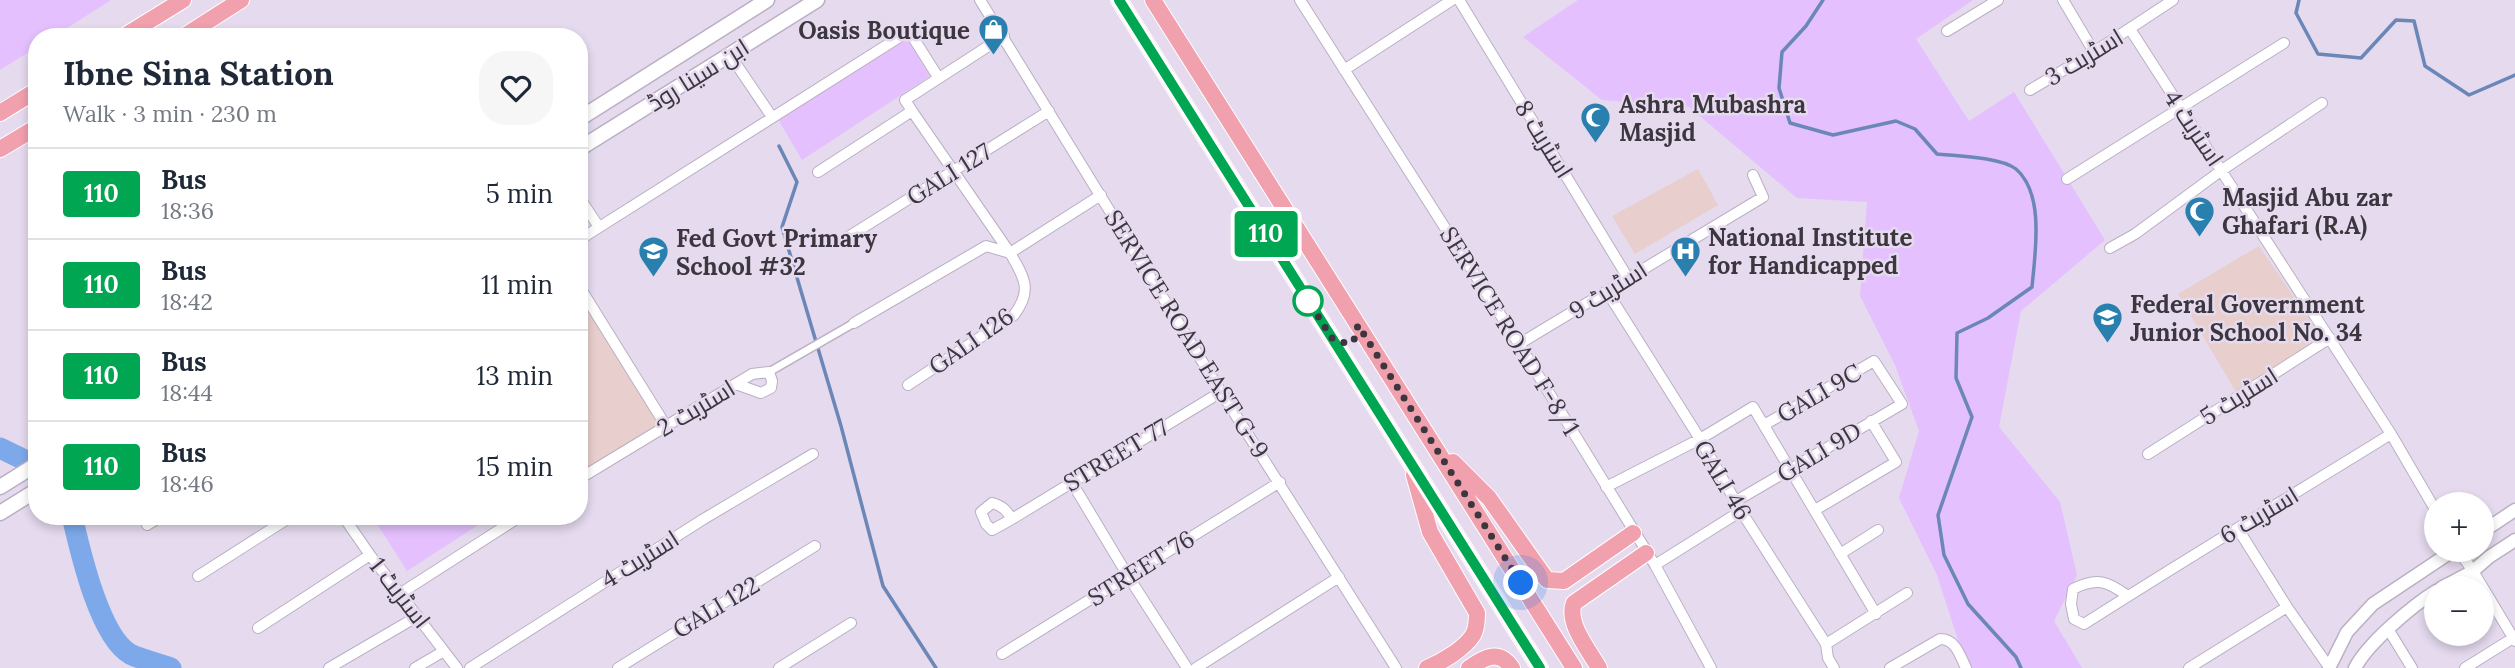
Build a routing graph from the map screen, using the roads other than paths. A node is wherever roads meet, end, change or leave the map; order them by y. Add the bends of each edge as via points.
1 (183, 0) edge
2 (241, 0) edge
3 (767, 0) edge
4 (817, 0) edge
5 (980, 0) edge
6 (1119, 0) edge
7 (1153, 0) edge
8 (1300, 0) edge
9 (1452, 0) edge
10 (1459, 0) edge
11 (1998, 0) edge
12 (2063, 0) edge
13 (2173, 0) edge
14 (138, 28) edge
15 (197, 28) edge
16 (2130, 29) junction
17 (1947, 31) dead end
18 (1004, 36) junction
19 (2284, 44) dead end
20 (2094, 52) junction
21 (730, 55) junction
22 (1345, 70) junction
23 (938, 77) junction
24 (2029, 90) dead end
25 (28, 96) edge
26 (2322, 103) dead end
27 (2180, 108) junction
28 (912, 111) junction
29 (1049, 111) junction
30 (0, 113) edge
31 (588, 113) edge
32 (772, 117) junction
33 (28, 132) edge
34 (588, 143) edge
35 (0, 149) edge
36 (2222, 170) junction
37 (954, 171) junction
38 (818, 173) dead end
39 (1753, 175) dead end
40 (2067, 179) dead end
41 (1101, 195) junction
42 (588, 210) edge
43 (599, 227) junction
44 (588, 234) edge
45 (848, 237) dead end
46 (2110, 248) dead end
47 (1010, 253) junction
48 (1628, 278) junction
49 (1608, 293) junction
50 (588, 300) edge
51 (854, 323) joint
52 (1358, 325) junction
53 (1332, 338) junction
54 (2330, 338) junction
55 (1520, 344) junction
56 (1874, 361) joint
57 (769, 372) junction
58 (736, 384) dead end
59 (908, 384) dead end
60 (1220, 392) junction
61 (1871, 421) junction
62 (1764, 425) junction
63 (666, 426) junction
64 (2391, 434) junction
65 (1700, 439) junction
66 (1431, 441) junction
67 (813, 454) dead end
68 (2148, 454) dead end
69 (1408, 457) junction
70 (28, 470) edge
71 (1791, 470) junction
72 (588, 474) edge
73 (1071, 481) junction
74 (1280, 482) junction
75 (3, 485) edge
76 (1606, 486) junction
77 (2425, 492) edge
78 (28, 496) edge
79 (1739, 506) junction
80 (1815, 510) junction
81 (2515, 510) edge
82 (0, 513) edge
83 (1012, 519) dead end
84 (2494, 524) edge
85 (278, 525) edge
86 (349, 525) edge
87 (507, 525) edge
88 (2238, 529) junction
89 (1878, 530) dead end
90 (1633, 533) junction
91 (2515, 540) edge
92 (815, 546) dead end
93 (1840, 554) junction
94 (370, 555) junction
95 (1650, 559) junction
96 (2438, 562) edge
97 (2466, 562) edge
98 (2473, 571) junction
99 (198, 576) dead end
100 (1128, 576) junction
101 (2464, 576) edge
102 (1339, 578) junction
103 (401, 593) junction
104 (1907, 593) dead end
105 (2128, 596) junction
106 (2424, 599) edge
107 (2287, 607) junction
108 (1876, 614) junction
109 (418, 616) junction
110 (851, 623) dead end
111 (258, 628) dead end
112 (2388, 629) junction
113 (2514, 640) edge
114 (1826, 645) junction
115 (444, 650) junction
116 (1002, 654) dead end
117 (1430, 667) edge
118 (330, 668) edge
119 (415, 668) edge
120 (457, 668) edge
121 (470, 668) edge
122 (618, 668) edge
123 (779, 668) edge
124 (1187, 668) edge
125 (1196, 668) edge
126 (1396, 668) edge
127 (1469, 668) edge
128 (1512, 668) edge
129 (1540, 668) edge
130 (1574, 668) edge
131 (1599, 668) edge
132 (1711, 668) edge
133 (1834, 668) edge
134 (1889, 668) edge
135 (1966, 668) edge
136 (2189, 668) edge
137 (2329, 668) edge
138 (2355, 668) edge
139 (2412, 668) edge
140 (2465, 668) edge

1 - 14 main road
2 - 15 main road
3 - 31 main road, ابن سینا روڈ
4 - 21 main road, ابن سینا روڈ
5 - 18 street, SERVICE ROAD EAST G-9
6 - 53 main road
7 - 52 main road
8 - 22 street, SERVICE ROAD F-8/1
9 - 22 street
10 - 48 street, اسٹریٹ 8
11 - 17 street
12 - 20 street
13 - 16 street, اسٹریٹ 3
16 - 20 street, اسٹریٹ 3
16 - 27 street, اسٹریٹ 4
18 - 23 street
18 - 29 street, SERVICE ROAD EAST G-9
19 - 27 street
20 - 24 street, اسٹریٹ 3
21 - 32 street
21 - 34 main road, ابن سینا روڈ
22 - 55 street, SERVICE ROAD F-8/1
23 - 28 street via 905,100
23 - 32 street via 909,31
25 - 30 main road
26 - 36 street
27 - 36 street, اسٹریٹ 4
27 - 40 street
28 - 37 street
28 - 38 street
29 - 37 street, GALI 127
29 - 41 street, SERVICE ROAD EAST G-9
32 - 43 street
33 - 35 main road
36 - 46 street
36 - 54 street, اسٹریٹ 4
37 - 45 street, GALI 127
37 - 47 street
39 - 48 street, اسٹریٹ 9 via 1763,197
41 - 47 street
41 - 60 street, SERVICE ROAD EAST G-9
42 - 43 street
43 - 44 street
47 - 51 street via 986,246
47 - 59 street, GALI 126 via 1024,277 1023,304 1014,315
48 - 49 street, اسٹریٹ 9
49 - 55 street, اسٹریٹ 9
49 - 65 street, GALI 46
50 - 63 street
51 - 57 street
52 - 53 main road via 1348,344
52 - 66 main road
53 - 69 main road
54 - 64 street, اسٹریٹ 4
54 - 68 street, اسٹریٹ 5
55 - 76 street, SERVICE ROAD F-8/1
56 - 61 street, GALI 9D via 1902,404
56 - 62 street, GALI 9C
57 - 58 street, اسٹریٹ 2 via 771,388 761,393
57 - 63 street, اسٹریٹ 2 via 752,374
60 - 73 street, STREET 77
60 - 74 street, SERVICE ROAD EAST G-9
61 - 71 street, GALI 9D
61 - 80 street via 1896,461
62 - 65 street via 1753,407
62 - 71 street
63 - 72 street, اسٹریٹ 2
64 - 77 street, اسٹریٹ 4
64 - 88 street, اسٹریٹ 6
65 - 76 street
65 - 79 street, GALI 46
66 - 90 main road via 1489,498 1547,580 1564,581
66 - 130 main road
67 - 121 street, اسٹریٹ 4
69 - 117 main road via 1430,532 1477,613 1473,635
69 - 129 main road
70 - 75 main road
71 - 79 street, GALI 9D
71 - 80 street
73 - 83 street, STREET 77
73 - 100 street
74 - 100 street, STREET 76
74 - 102 street, SERVICE ROAD EAST G-9
76 - 90 street, SERVICE ROAD F-8/1
78 - 82 main road
79 - 95 street, GALI 9D
79 - 114 street, GALI 46
80 - 93 street
81 - 84 street
85 - 99 street
86 - 94 street, اسٹریٹ 1
87 - 103 street
88 - 105 street, اسٹریٹ 6
88 - 107 street
89 - 93 street
90 - 95 street, SERVICE ROAD F-8/1
91 - 98 street
92 - 122 street, GALI 122
93 - 108 street
94 - 103 street, اسٹریٹ 1
94 - 111 street
95 - 131 main road via 1574,603 1572,620
95 - 132 street, SERVICE ROAD F-8/1
96 - 137 street via 2373,604 2347,632
97 - 98 street
98 - 101 street
98 - 113 street
100 - 116 street, STREET 76
100 - 124 street
102 - 125 street
102 - 126 street, SERVICE ROAD EAST G-9
103 - 109 street, اسٹریٹ 1
104 - 108 street
105 - 105 street, اسٹریٹ 6 via 2104,582 2087,582 2073,589 2074,619 2084,624
106 - 112 street
107 - 136 street
107 - 137 street
108 - 114 street
109 - 115 street, اسٹریٹ 1
109 - 118 street
110 - 123 street
112 - 138 street
112 - 139 street
113 - 140 street
114 - 133 street, GALI 46
115 - 119 street
115 - 120 street, اسٹریٹ 1
127 - 128 main road via 1496,655
134 - 135 street via 1946,638

